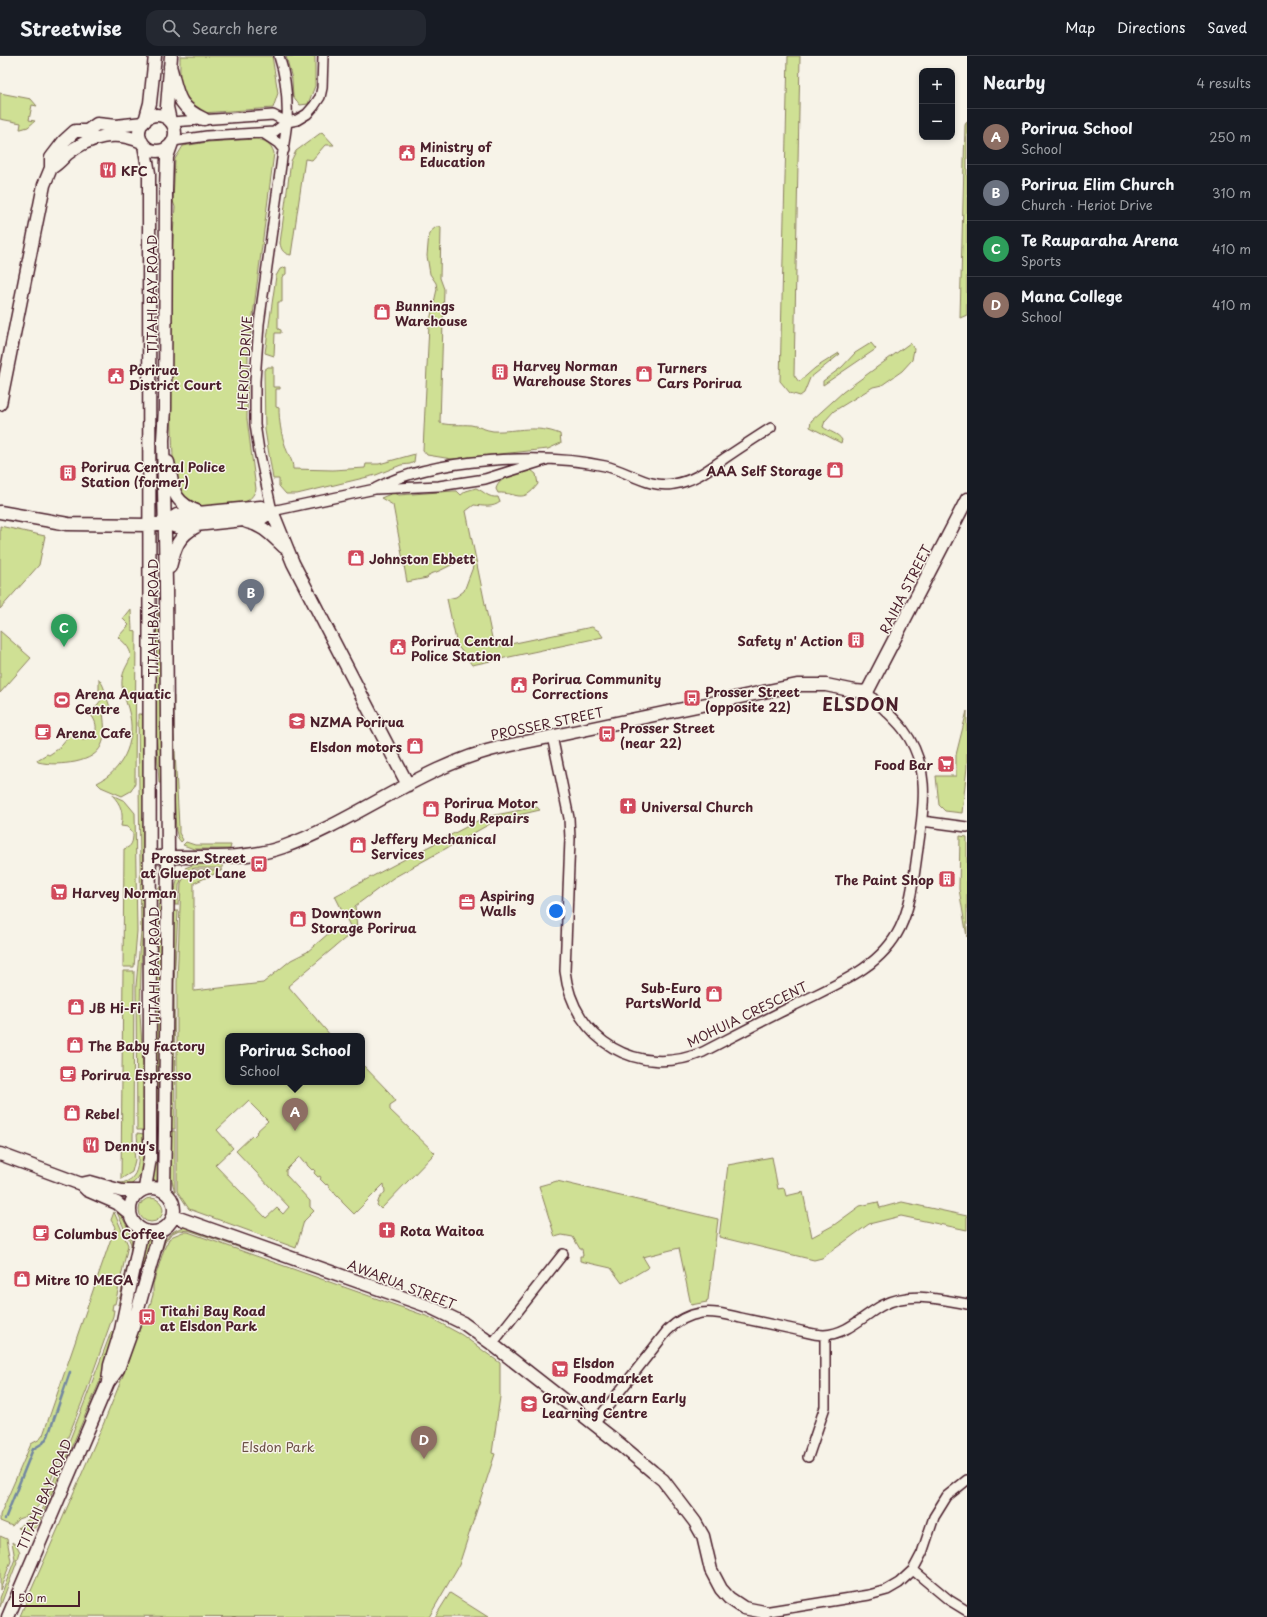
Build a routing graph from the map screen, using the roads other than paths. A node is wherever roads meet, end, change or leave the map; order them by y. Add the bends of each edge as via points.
1 (155, 56) edge
2 (279, 56) edge
3 (323, 56) edge
4 (170, 61) edge
5 (204, 120) junction
6 (144, 122) junction
7 (171, 122) junction
8 (287, 122) junction
9 (263, 133) junction
10 (84, 134) junction
11 (172, 142) junction
12 (143, 143) junction
13 (284, 150) junction
14 (51, 168) junction
15 (0, 404) edge
16 (771, 428) dead end
17 (163, 440) junction
18 (546, 460) junction
19 (375, 489) junction
20 (967, 499) edge
21 (272, 511) junction
22 (0, 512) edge
23 (200, 513) junction
24 (240, 521) junction
25 (165, 523) junction
26 (149, 525) junction
27 (198, 525) junction
28 (287, 551) junction
29 (166, 583) junction
30 (867, 692) junction
31 (552, 736) junction
32 (408, 785) junction
33 (922, 821) junction
34 (967, 827) edge
35 (150, 857) junction
36 (168, 857) junction
37 (0, 1154) edge
38 (82, 1184) junction
39 (142, 1189) junction
40 (164, 1190) junction
41 (129, 1213) junction
42 (173, 1216) junction
43 (142, 1230) junction
44 (160, 1231) junction
45 (563, 1254) dead end
46 (967, 1304) edge
47 (824, 1335) junction
48 (492, 1344) junction
49 (108, 1383) junction
50 (594, 1424) junction
51 (808, 1457) dead end
52 (967, 1480) edge
53 (913, 1570) junction
54 (738, 1605) junction
55 (967, 1611) edge
56 (764, 1614) edge
57 (8, 1617) edge
58 (748, 1617) edge

1 - 6 main road via 150,103
2 - 8 street, HERIOT DRIVE via 288,105
3 - 8 street via 320,97 307,114
4 - 5 main road via 181,102 188,111
4 - 7 main road via 167,107
5 - 7 street
5 - 8 street via 273,115
6 - 7 main road via 156,116 165,117
6 - 10 main road via 116,126 97,124
6 - 12 main road via 140,132
7 - 11 main road via 175,130
8 - 9 street via 274,132
8 - 13 street, HERIOT DRIVE
9 - 11 street via 184,138
9 - 13 street
10 - 12 main road via 133,138
10 - 14 main road via 76,148
10 - 14 main road via 64,141 51,158
11 - 12 main road via 167,148 156,151
11 - 17 main road, TITAHI BAY ROAD via 167,156
12 - 26 main road, TITAHI BAY ROAD via 149,173
13 - 21 street, HERIOT DRIVE via 260,324 255,381 255,424
14 - 15 main road via 44,185
16 - 18 street via 699,476 674,485 647,482 607,466 579,461
17 - 23 main road via 174,492 186,507
17 - 25 main road, TITAHI BAY ROAD
18 - 19 street via 485,479 438,486
18 - 19 street via 497,460 437,468 391,480
19 - 21 street
20 - 30 main road, RAIHA STREET
21 - 23 main road via 261,507
21 - 24 main road via 262,518
21 - 28 main road, HERIOT DRIVE
22 - 26 main road via 68,524
23 - 25 main road via 177,515
24 - 27 main road
24 - 28 main road via 267,530
25 - 26 main road
25 - 27 main road via 177,527
25 - 29 main road, TITAHI BAY ROAD
26 - 35 main road, TITAHI BAY ROAD
27 - 29 main road via 185,533 177,543
28 - 32 main road, HERIOT DRIVE
29 - 36 main road, TITAHI BAY ROAD
30 - 31 main road, PROSSER STREET via 826,685 797,685
30 - 33 street via 903,729 915,750 924,786
31 - 32 main road, PROSSER STREET via 471,755
31 - 33 street, MOHUIA CRESCENT via 569,818 565,971 571,1000 595,1035 611,1048 636,1058 662,1061 692,1056 857,973 876,959 893,940 906,914
32 - 36 main road, PROSSER STREET via 282,848 245,855
33 - 34 street
35 - 36 main road, PROSSER STREET
35 - 39 main road, TITAHI BAY ROAD via 150,1158
36 - 40 main road, TITAHI BAY ROAD
37 - 38 main road
38 - 39 main road via 90,1182 122,1192
38 - 41 main road via 87,1190 117,1203
39 - 40 main road via 155,1187
39 - 41 main road via 131,1201
40 - 42 main road via 174,1204
41 - 43 main road via 134,1223
42 - 44 main road via 170,1223
42 - 48 main road, AWARUA STREET via 430,1307 463,1323
43 - 44 main road
43 - 49 main road, TITAHI BAY ROAD
44 - 49 main road, TITAHI BAY ROAD via 132,1330 118,1369
45 - 48 street
46 - 47 street via 928,1297 902,1298 885,1304 841,1332
47 - 50 street via 720,1314 690,1315 667,1331
47 - 51 street via 825,1406
48 - 50 main road, AWARUA STREET
49 - 57 main road, TITAHI BAY ROAD
50 - 54 main road, AWARUA STREET via 663,1480 683,1505 703,1536 716,1582
52 - 53 street via 947,1496 934,1517 922,1553
53 - 55 street via 949,1600
53 - 56 street via 887,1590
54 - 56 main road, AWARUA STREET
54 - 58 main road

